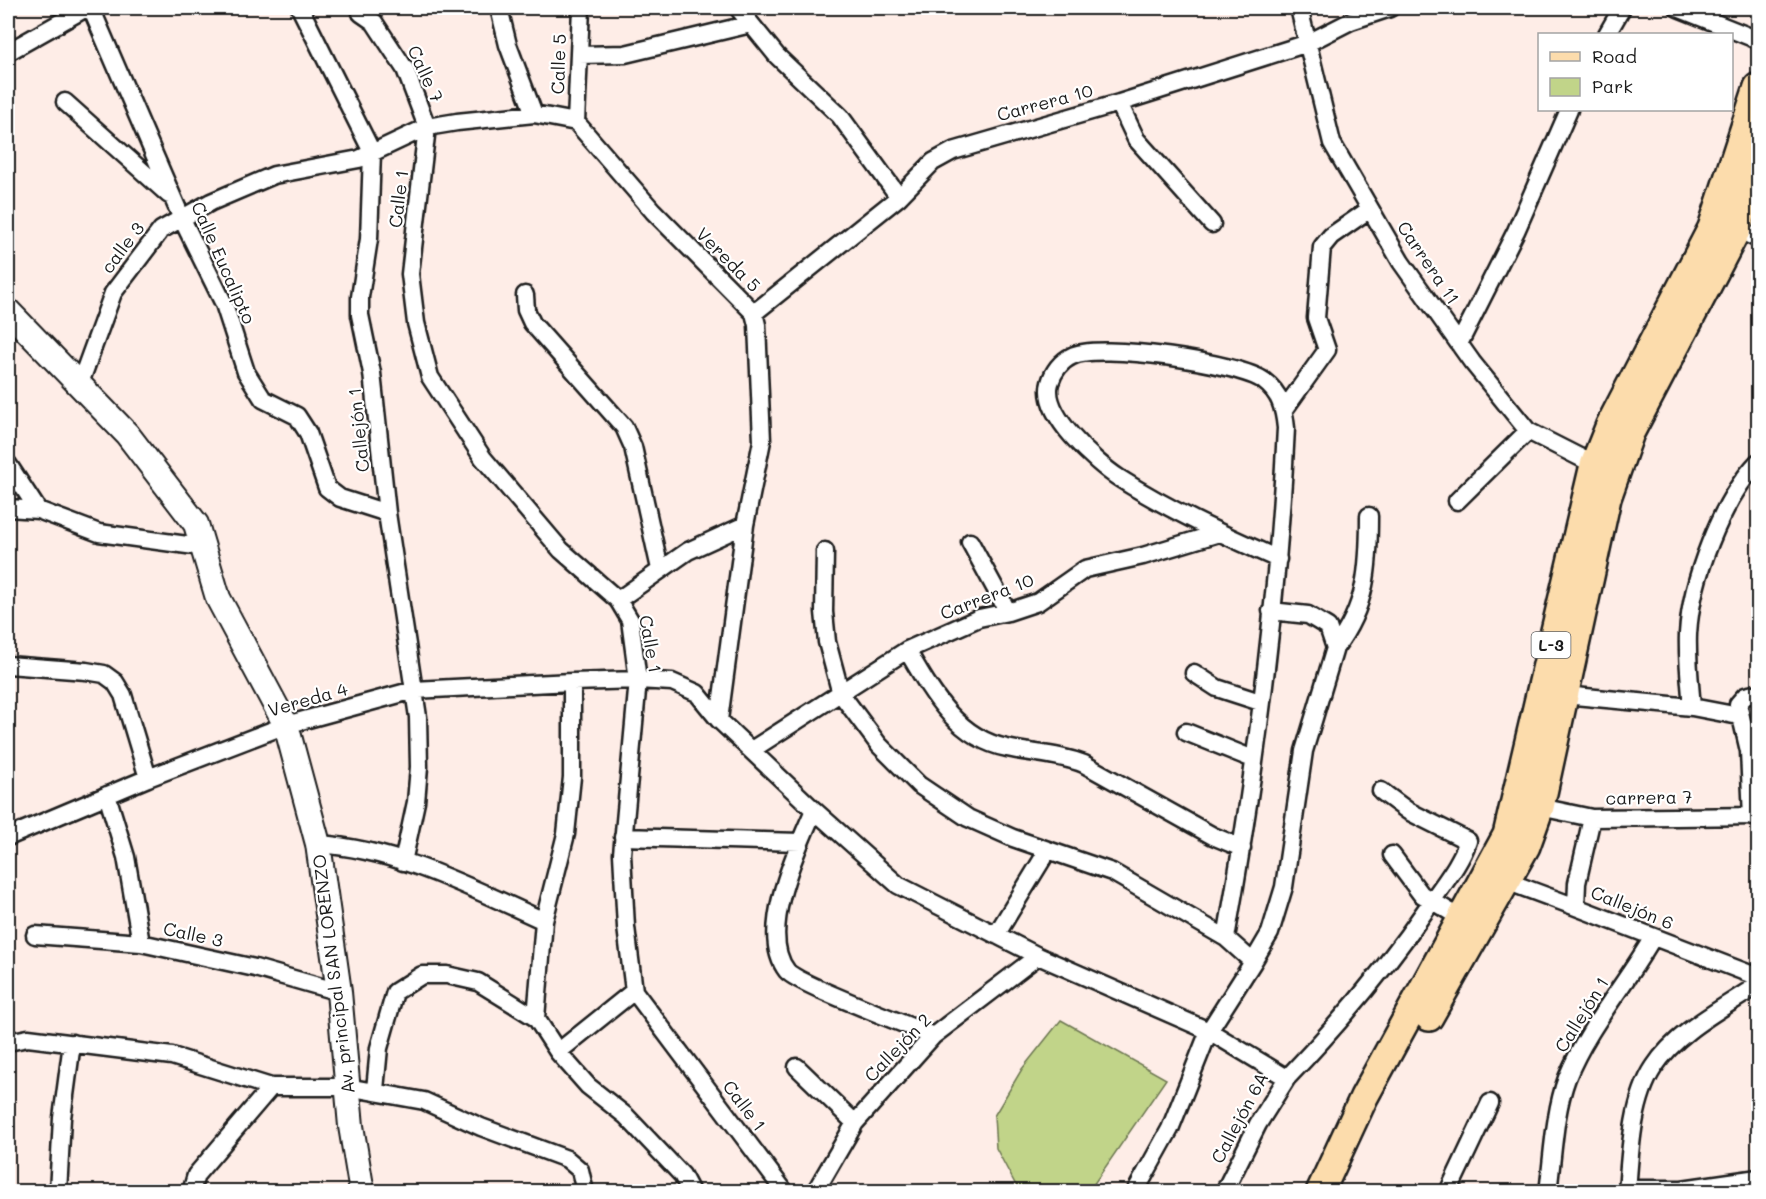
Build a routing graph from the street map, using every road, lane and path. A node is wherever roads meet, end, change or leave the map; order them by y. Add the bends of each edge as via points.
1 (86, 8) edge
2 (91, 8) edge
3 (300, 8) edge
4 (499, 8) edge
5 (581, 8) edge
6 (738, 8) edge
7 (1299, 8) edge
8 (1390, 8) edge
9 (1622, 8) edge
10 (1678, 8) edge
11 (362, 13) dead end
12 (751, 24) junction
13 (1608, 33) edge
14 (1758, 40) edge
15 (1308, 43) junction
16 (8, 52) edge
17 (579, 55) junction
18 (1758, 87) edge
19 (65, 102) dead end
20 (1119, 103) junction
21 (1569, 111) edge
22 (534, 114) junction
23 (576, 122) junction
24 (427, 127) junction
25 (365, 156) junction
26 (1758, 168) edge
27 (899, 197) junction
28 (174, 200) junction
29 (1370, 209) junction
30 (182, 219) junction
31 (1212, 224) dead end
32 (1748, 234) edge
33 (525, 295) dead end
34 (8, 311) edge
35 (754, 313) junction
36 (1459, 344) junction
37 (79, 386) junction
38 (1284, 410) junction
39 (1528, 432) junction
40 (1758, 462) edge
41 (8, 464) edge
42 (1605, 469) junction
43 (1457, 501) dead end
44 (8, 508) edge
45 (38, 510) junction
46 (387, 513) junction
47 (1369, 516) dead end
48 (745, 525) junction
49 (1219, 533) junction
50 (970, 542) dead end
51 (202, 546) junction
52 (825, 551) dead end
53 (1278, 559) junction
54 (660, 569) junction
55 (618, 600) junction
56 (1271, 611) junction
57 (1008, 612) junction
58 (1335, 648) junction
59 (907, 650) junction
60 (8, 665) edge
61 (1194, 674) dead end
62 (638, 680) junction
63 (572, 681) junction
64 (414, 690) junction
65 (1758, 693) edge
66 (841, 694) junction
67 (1564, 695) junction
68 (1260, 702) junction
69 (1692, 707) junction
70 (1739, 716) junction
71 (719, 720) junction
72 (286, 725) junction
73 (1186, 732) dead end
74 (753, 749) junction
75 (1253, 759) junction
76 (148, 777) junction
77 (1381, 791) dead end
78 (107, 795) junction
79 (1540, 807) junction
80 (814, 810) junction
81 (1755, 816) edge
82 (1593, 818) junction
83 (8, 837) edge
84 (623, 837) junction
85 (1468, 841) junction
86 (800, 842) junction
87 (318, 844) junction
88 (1242, 848) junction
89 (1048, 850) junction
90 (1392, 855) dead end
91 (1495, 857) junction
92 (403, 862) junction
93 (1506, 881) junction
94 (1432, 901) junction
95 (1576, 907) junction
96 (1462, 919) junction
97 (544, 921) junction
98 (35, 935) dead end
99 (996, 935) junction
100 (1653, 937) junction
101 (1226, 938) junction
102 (141, 944) junction
103 (1038, 956) junction
104 (1253, 962) junction
105 (1758, 979) edge
106 (634, 991) junction
107 (339, 992) junction
108 (536, 1018) junction
109 (1209, 1031) junction
110 (933, 1036) junction
111 (8, 1042) edge
112 (72, 1043) junction
113 (558, 1052) junction
114 (796, 1067) dead end
115 (1287, 1078) junction
116 (347, 1087) junction
117 (271, 1088) junction
118 (375, 1090) junction
119 (1490, 1103) dead end
120 (855, 1123) junction
121 (1758, 1178) edge
122 (1628, 1190) edge
123 (58, 1191) edge
124 (191, 1191) edge
125 (362, 1191) edge
126 (585, 1191) edge
127 (691, 1191) edge
128 (784, 1191) edge
129 (815, 1191) edge
130 (1135, 1191) edge
131 (1224, 1191) edge
132 (1320, 1191) edge
133 (1334, 1191) edge
134 (1448, 1191) edge
135 (1548, 1191) edge

1 - 16 street
2 - 28 street, Calle Eucalipto
3 - 25 street, Callejón 1
4 - 22 street via 507,45
5 - 17 street, Calle 5
6 - 12 street
7 - 15 street, Carrera 11
8 - 15 street, Carrera 10 via 1351,21
9 - 13 street
10 - 14 street
11 - 24 street, Calle 7 via 374,22 405,69
12 - 17 street via 625,54
12 - 27 street via 777,56 840,116
15 - 20 street, Carrera 10
15 - 29 street, Carrera 11 via 1332,143
17 - 23 street, Calle 5
18 - 42 main road, L-3 via 1712,228 1610,425
19 - 28 street
20 - 27 street, Carrera 10 via 952,151 933,162
20 - 31 street via 1136,139
21 - 36 street via 1516,231
22 - 23 street
22 - 24 street
23 - 35 street, Vereda 5 via 653,211
24 - 25 street
24 - 55 street, Calle 1 via 410,274 416,323 430,377 483,458 561,550
25 - 30 street, calle 3 via 274,175
25 - 46 street, Callejón 1 via 369,239 360,315 372,373
26 - 32 main road, L-3
27 - 35 street, Carrera 10
28 - 30 street, Calle Eucalipto
29 - 36 street, Carrera 11 via 1401,262
29 - 38 street via 1331,236 1322,247 1316,318 1327,350
30 - 37 street, calle 3 via 161,230 113,293
30 - 46 street, Calle Eucalipto via 224,304 246,372 263,399 297,416 308,434 327,488 340,498
32 - 42 main road, L-3 via 1630,434
33 - 54 street via 532,323 624,427 633,447
34 - 37 main road, Av. principal SAN LORENZO
35 - 48 street, Vereda 5 via 758,325 762,441
36 - 39 street, Carrera 11
37 - 51 main road, Av. principal SAN LORENZO via 127,434 196,524
38 - 49 street via 1278,394 1262,379 1182,358 1083,351 1070,356 1052,375 1049,402 1073,437 1118,477
38 - 53 street via 1286,439
39 - 42 street, Carrera 11
39 - 43 street
40 - 69 street via 1737,487 1702,570 1688,632
41 - 45 street
42 - 67 main road, L-3 via 1607,498
42 - 91 main road, L-3 via 1507,835
44 - 45 street
45 - 51 street via 99,533
46 - 64 street, Callejón 1
47 - 58 street via 1369,569 1351,627
48 - 54 street via 688,551
48 - 71 street, Vereda 5
49 - 53 street
49 - 57 street, Carrera 10 via 1085,569 1038,602
50 - 57 street
51 - 72 main road, Av. principal SAN LORENZO via 218,598
52 - 66 street via 827,642
53 - 56 street
54 - 55 street
55 - 62 street, Calle 1 via 630,620
56 - 58 street via 1308,615 1328,627
56 - 68 street
57 - 59 street, Carrera 10 via 979,618
58 - 104 street via 1304,752 1284,887 1270,933
59 - 66 street, Carrera 10
59 - 88 street via 950,715 974,736 1005,748 1062,755 1084,764
60 - 76 street via 86,670 104,674 115,682 123,695
61 - 68 street via 1217,688
62 - 63 street, Vereda 4
62 - 71 street, Vereda 4 via 672,682 697,693
62 - 84 street, Calle 1
63 - 64 street, Vereda 4
63 - 97 street via 572,777 566,834
64 - 72 street, Vereda 4
64 - 92 street, Callejón 1 via 419,767
65 - 70 street via 1745,696 1738,704
66 - 74 street, Carrera 10
66 - 89 street via 879,745 919,785 968,818
67 - 69 street
67 - 79 main road, L-3
68 - 75 street
69 - 70 street
70 - 81 street via 1749,751
71 - 74 street, Vereda 4
72 - 76 street, Vereda 4
72 - 87 main road, Av. principal SAN LORENZO
73 - 75 street
74 - 80 street, Vereda 4
75 - 88 street
76 - 78 street, Vereda 4
77 - 85 street via 1402,807
78 - 83 street, Vereda 4
78 - 102 street via 126,857
79 - 82 street, carrera 7
79 - 93 main road, L-3 via 1526,846
80 - 86 street
80 - 99 street, Vereda 4 via 898,885
81 - 82 street, carrera 7
82 - 95 street, Callejón 6 via 1577,883
84 - 86 street
84 - 106 street, Calle 1 via 626,927
85 - 91 street
85 - 94 street
86 - 110 street via 776,929 779,955 788,972
87 - 92 street via 374,851
87 - 107 main road, Av. principal SAN LORENZO
88 - 101 street
89 - 99 street
89 - 101 street via 1112,872
90 - 94 street via 1413,885
91 - 96 main road, L-3
92 - 97 street
93 - 95 street
93 - 133 main road, L-3 via 1360,1132
94 - 96 street
94 - 115 street via 1364,994
95 - 100 street, Callejón 6
96 - 132 main road, L-3 via 1364,1097
97 - 108 street
98 - 102 street, Calle 3
99 - 103 street, Callejón 6A
100 - 105 street, Callejón 6
100 - 135 street, Callejón 1 via 1580,1049 1566,1081
101 - 104 street
102 - 107 street, Calle 3 via 255,968
103 - 109 street, Callejón 6A
103 - 110 street, Callejón 2
104 - 109 street
105 - 122 street via 1750,990 1689,1031 1654,1067 1643,1090 1634,1128
106 - 113 street
106 - 128 street, Calle 1
107 - 116 main road, Av. principal SAN LORENZO
108 - 113 street
108 - 118 street via 478,982 447,975 422,975 394,992 379,1048
109 - 115 street, Callejón 6A
109 - 130 street via 1170,1129
110 - 120 street, Callejón 2
111 - 112 street via 28,1038
112 - 117 street via 172,1056
112 - 123 street
113 - 127 street via 588,1086 626,1116 682,1175
114 - 120 street
115 - 131 street, Callejón 6A
116 - 117 street
116 - 118 street
116 - 125 main road, Av. principal SAN LORENZO
117 - 124 street via 196,1175
118 - 126 street via 424,1101 567,1159 580,1170
119 - 134 street
120 - 129 street, Callejón 2
121 - 122 street via 1682,1189

